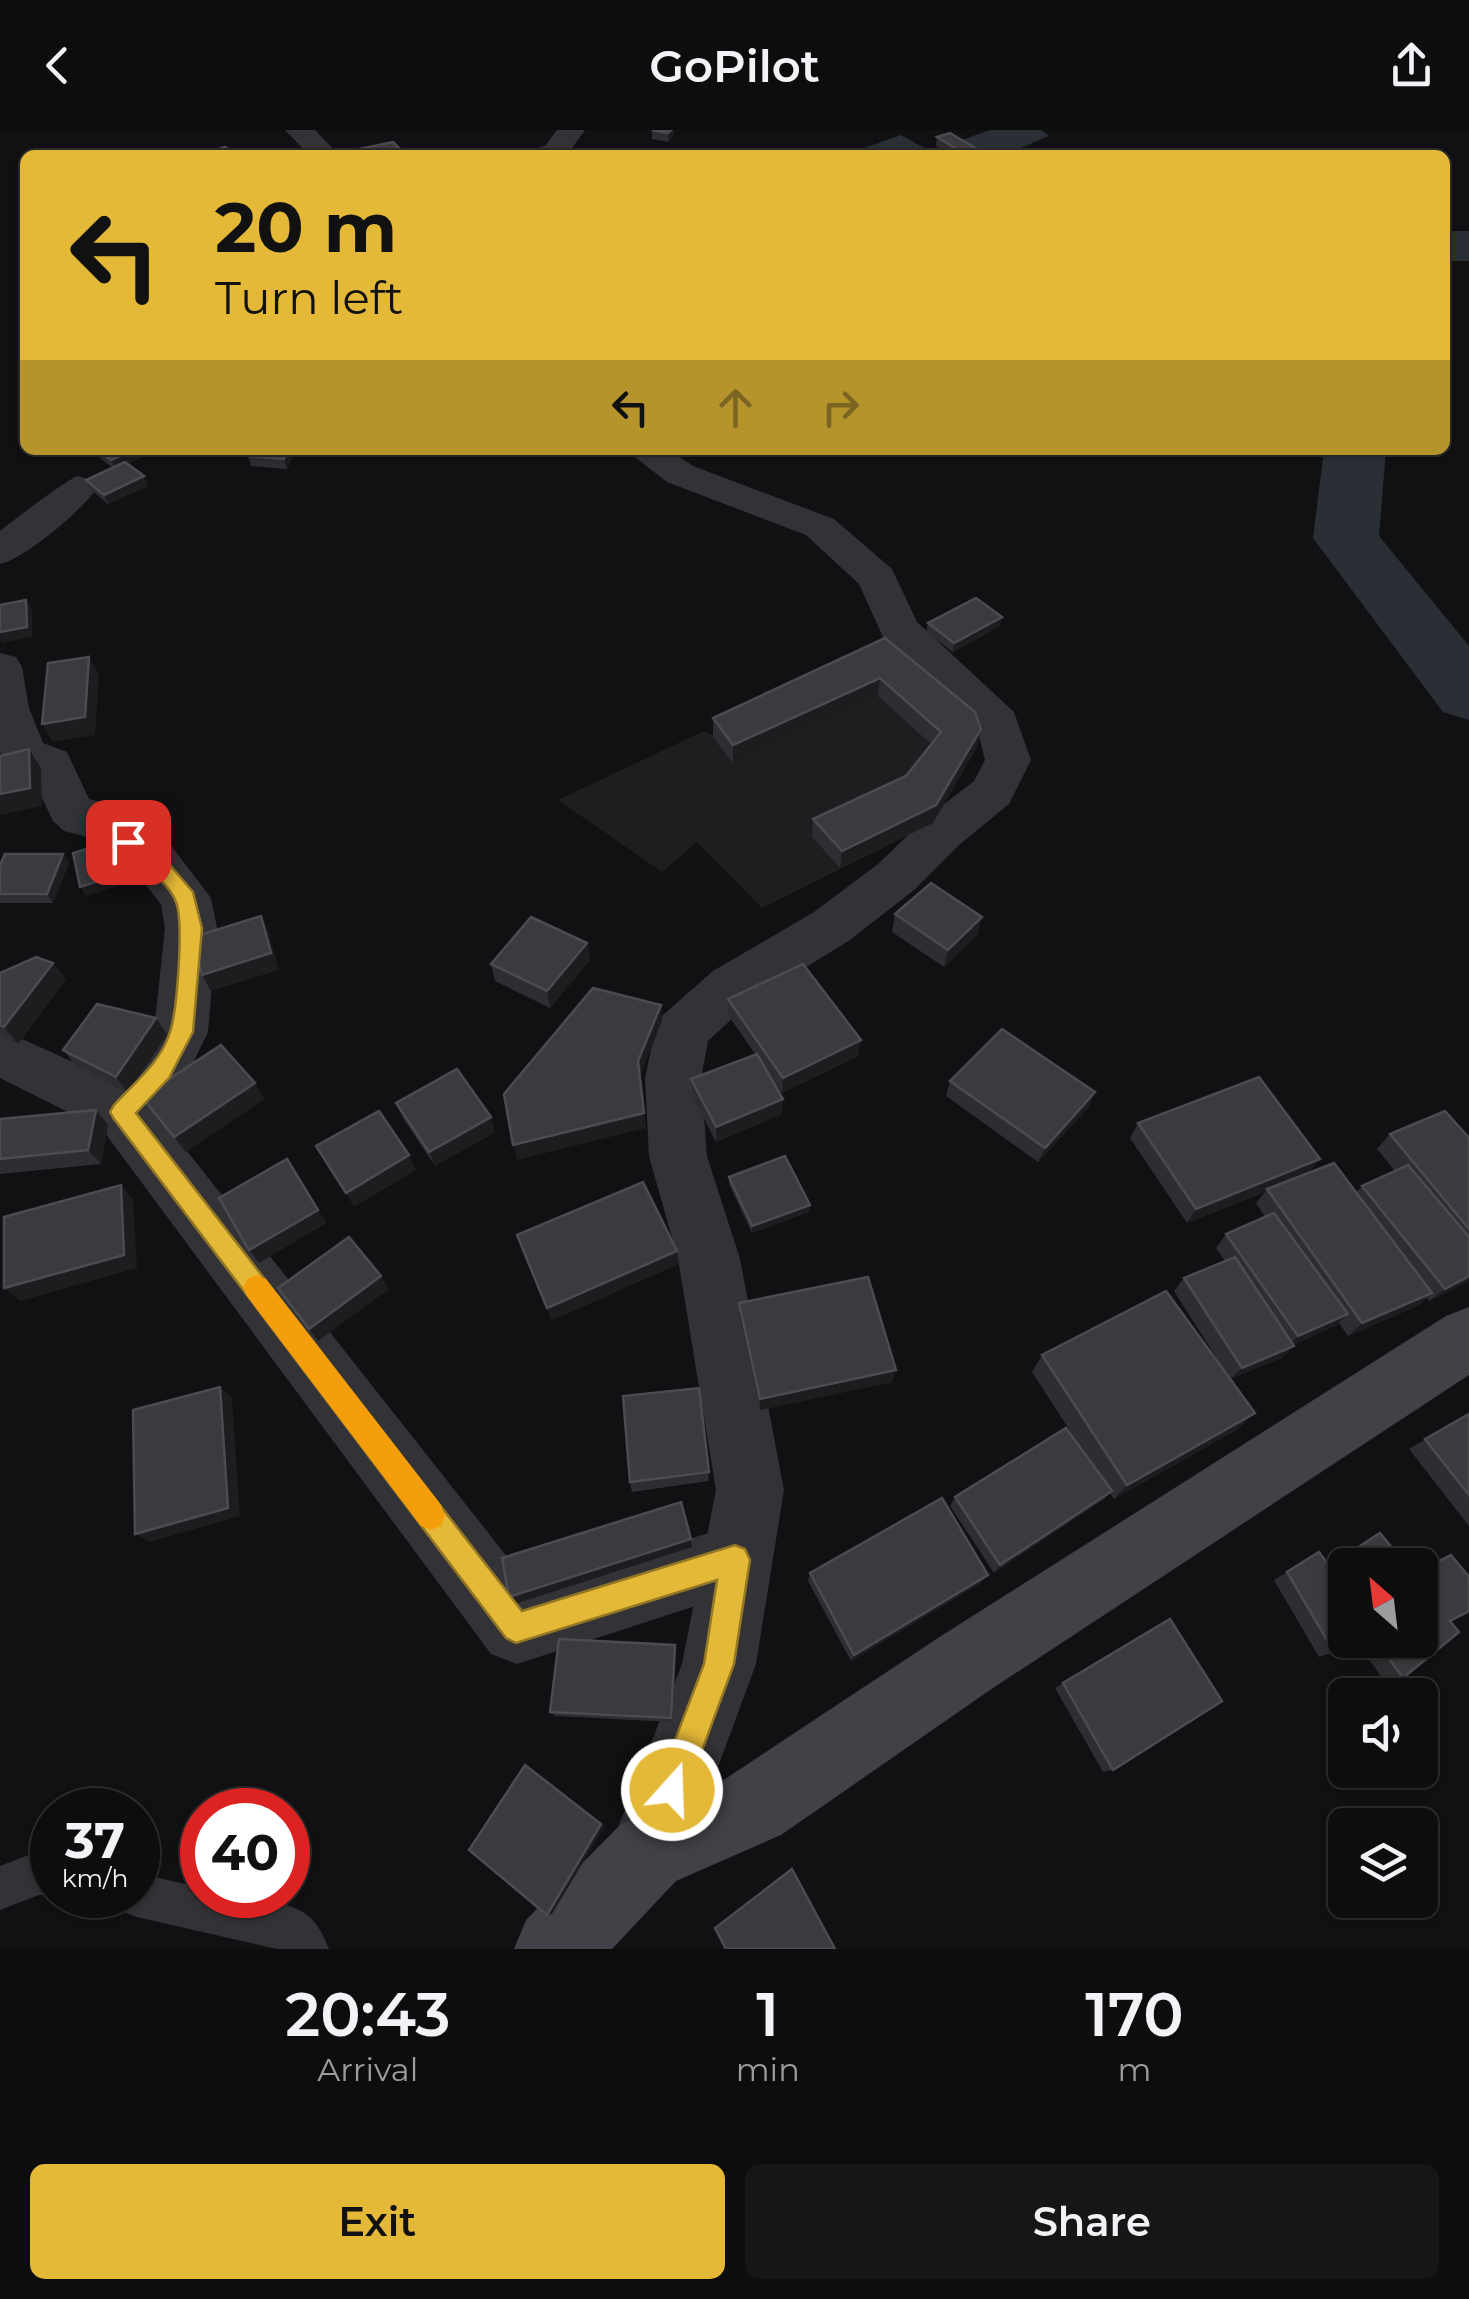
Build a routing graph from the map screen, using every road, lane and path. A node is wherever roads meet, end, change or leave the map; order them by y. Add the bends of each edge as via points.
1 (299, 130) edge
2 (571, 130) edge
3 (320, 150) edge
4 (556, 150) edge
5 (652, 455) edge
6 (78, 488) dead end
7 (0, 552) edge
8 (2, 690) edge
9 (0, 1052) edge
10 (122, 1112) junction
11 (1469, 1338) edge
12 (735, 1560) junction
13 (648, 1854) junction
14 (30, 1877) edge
15 (0, 1888) edge
16 (160, 1900) edge
17 (307, 1949) edge
18 (555, 1949) edge

1 - 3 street
2 - 4 street
5 - 12 street via 680,474 820,526 877,578 899,629 998,723 1008,760 992,792 896,877 832,926 732,986 682,1031 673,1078 678,1156 709,1259 750,1490
6 - 7 street via 67,506
8 - 10 street via 24,754 50,764 70,809 103,822 150,856 186,898 191,928 181,1032 161,1071
9 - 10 street
10 - 12 street via 516,1628
11 - 13 main road via 753,1807
12 - 13 street via 719,1664
13 - 18 main road
14 - 15 lane
16 - 17 lane via 291,1930

